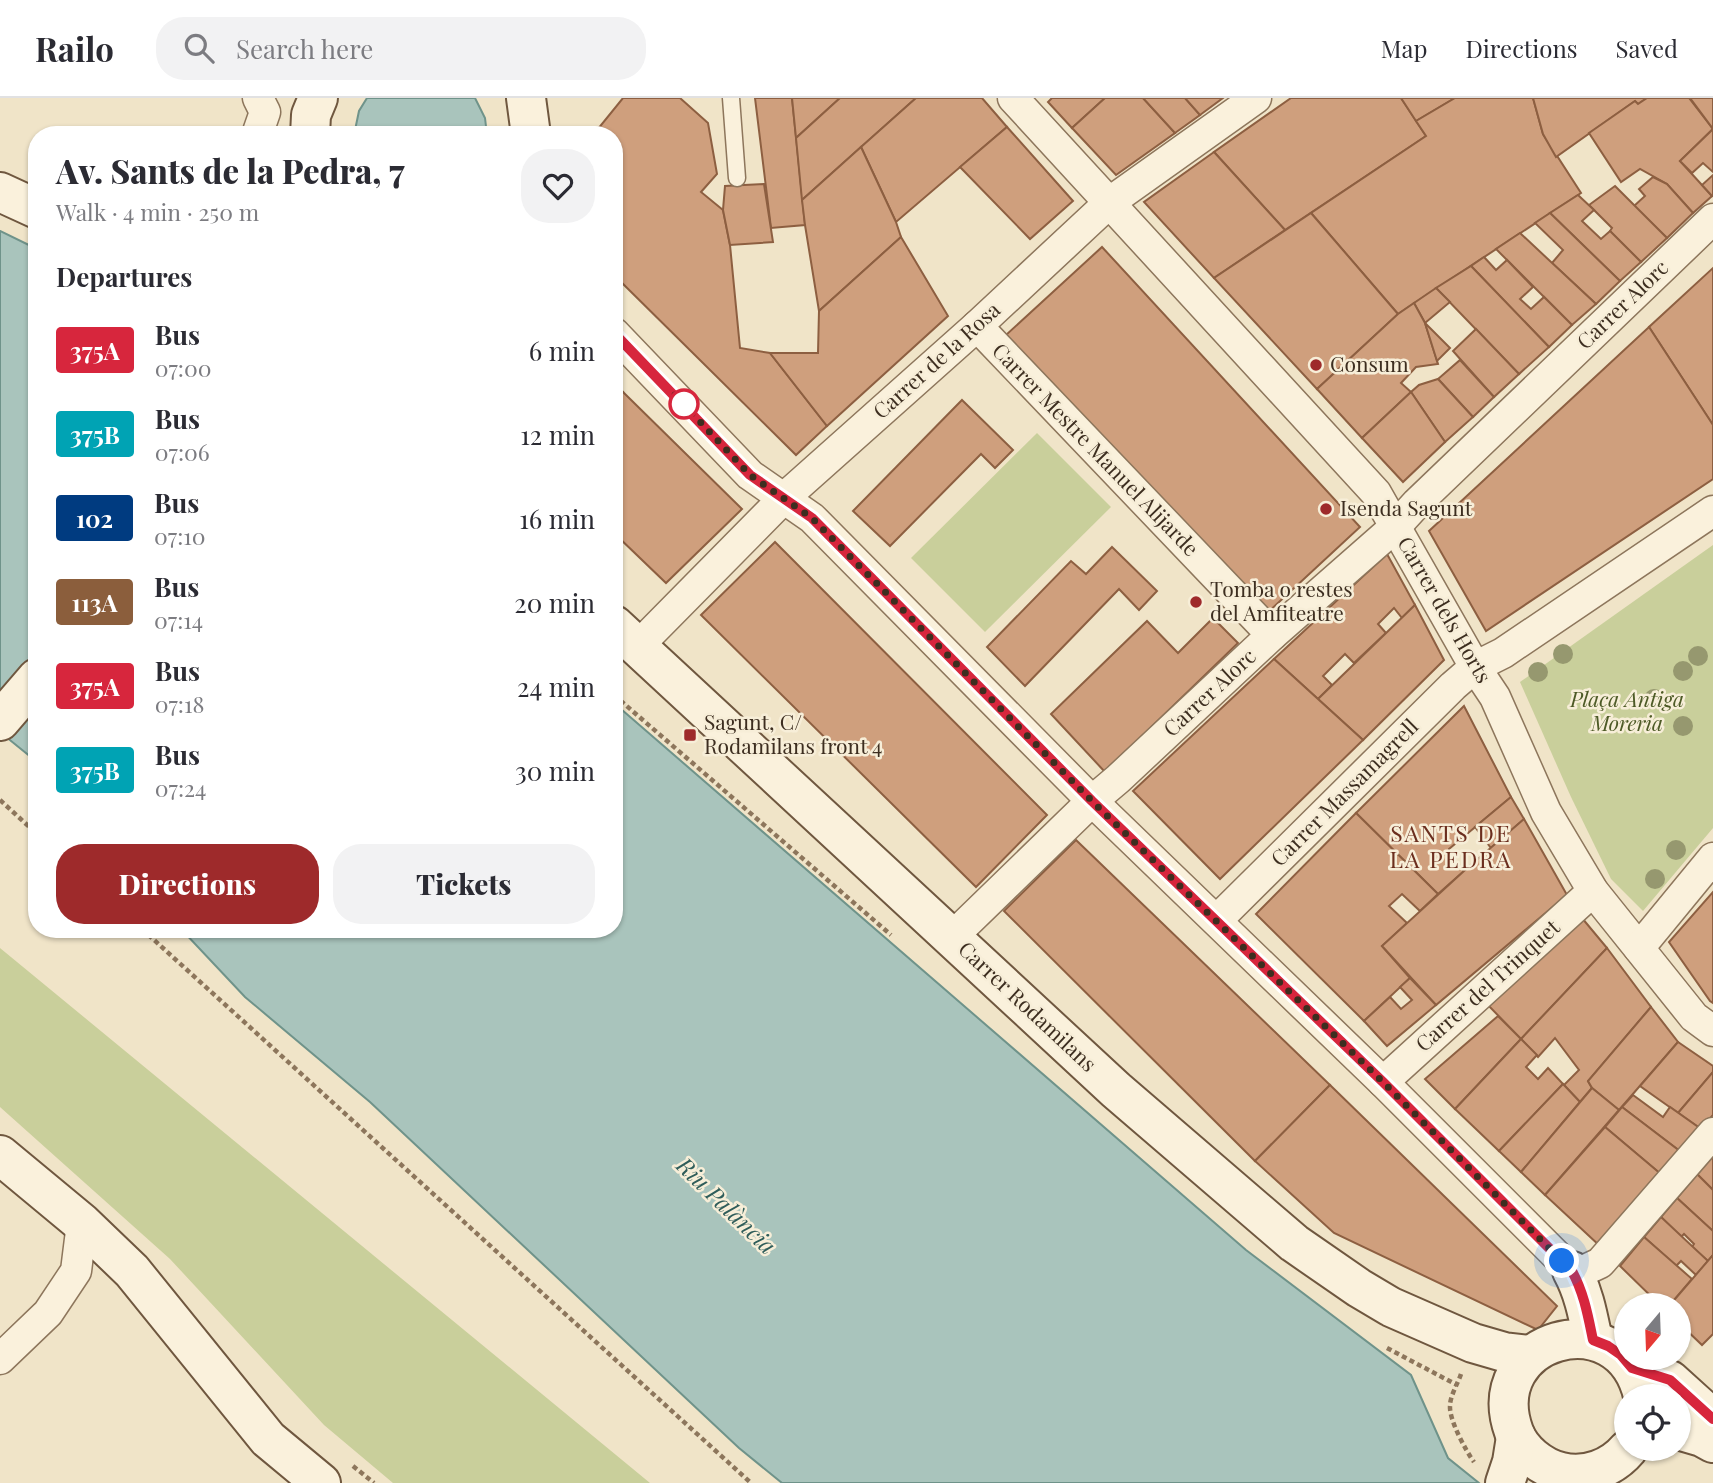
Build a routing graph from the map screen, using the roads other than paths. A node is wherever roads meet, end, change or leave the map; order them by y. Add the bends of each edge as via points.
1 (258, 98) edge
2 (731, 98) edge
3 (1013, 98) edge
4 (1256, 98) edge
5 (260, 126) edge
6 (737, 178) dead end
7 (0, 192) edge
8 (1110, 202) junction
9 (28, 205) edge
10 (1713, 219) edge
11 (977, 326) junction
12 (623, 342) edge
13 (784, 498) junction
14 (1713, 511) edge
15 (1395, 527) junction
16 (1272, 635) junction
17 (626, 636) edge
18 (1475, 667) junction
19 (28, 688) edge
20 (0, 721) edge
21 (1092, 801) junction
22 (1713, 858) edge
23 (1593, 891) junction
24 (1217, 920) junction
25 (952, 937) junction
26 (1639, 948) junction
27 (1713, 1031) edge
28 (1383, 1082) junction
29 (1713, 1133) edge
30 (0, 1155) edge
31 (82, 1223) junction
32 (1572, 1271) junction
33 (1593, 1340) junction
34 (0, 1359) edge
35 (1521, 1369) junction
36 (1637, 1382) edge
37 (1713, 1419) edge
38 (1691, 1434) edge
39 (1516, 1437) junction
40 (1713, 1443) edge
41 (1615, 1461) edge
42 (1491, 1474) edge
43 (1544, 1477) edge
44 (321, 1483) edge

1 - 5 street via 265,112
2 - 6 lane
3 - 8 street, Carrer dels Horts
4 - 8 street, Carrer de la Rosa
7 - 9 street
8 - 11 street, Carrer de la Rosa
8 - 15 street, Carrer dels Horts via 1376,492
10 - 15 street, Carrer Alorc
11 - 13 street, Carrer de la Rosa
11 - 16 street, Carrer Mestre Manuel Alijarde
12 - 13 street via 750,475
13 - 17 street, Carrer de la Rosa
13 - 21 street via 812,518
14 - 18 street via 1503,653
15 - 16 street, Carrer Alorc
15 - 18 street, Carrer dels Horts
16 - 21 street, Carrer Alorc
17 - 25 street, Carrer Rodamilans
18 - 23 street, Carrer dels Horts via 1495,697 1546,811
18 - 24 street, Carrer Massamagrell
19 - 20 street
21 - 24 street
21 - 25 street, Carrer Alorc
22 - 26 street
23 - 26 street, Carrer dels Horts
23 - 28 street, Carrer del Trinquet
24 - 28 street
25 - 35 street, Carrer Rodamilans via 1116,1090 1294,1243 1391,1307 1504,1352
26 - 27 street, Carrer dels Horts via 1694,1017
28 - 32 street
29 - 32 street via 1600,1263
30 - 31 street
31 - 34 street via 76,1270 48,1313
31 - 44 street via 132,1271 268,1439
32 - 33 street via 1584,1298
33 - 35 street via 1571,1338 1549,1344
33 - 36 street via 1621,1355
35 - 39 street via 1508,1400
36 - 37 street via 1670,1380
38 - 40 street
39 - 42 street via 1513,1462
39 - 43 street via 1542,1464
41 - 43 street via 1592,1472

